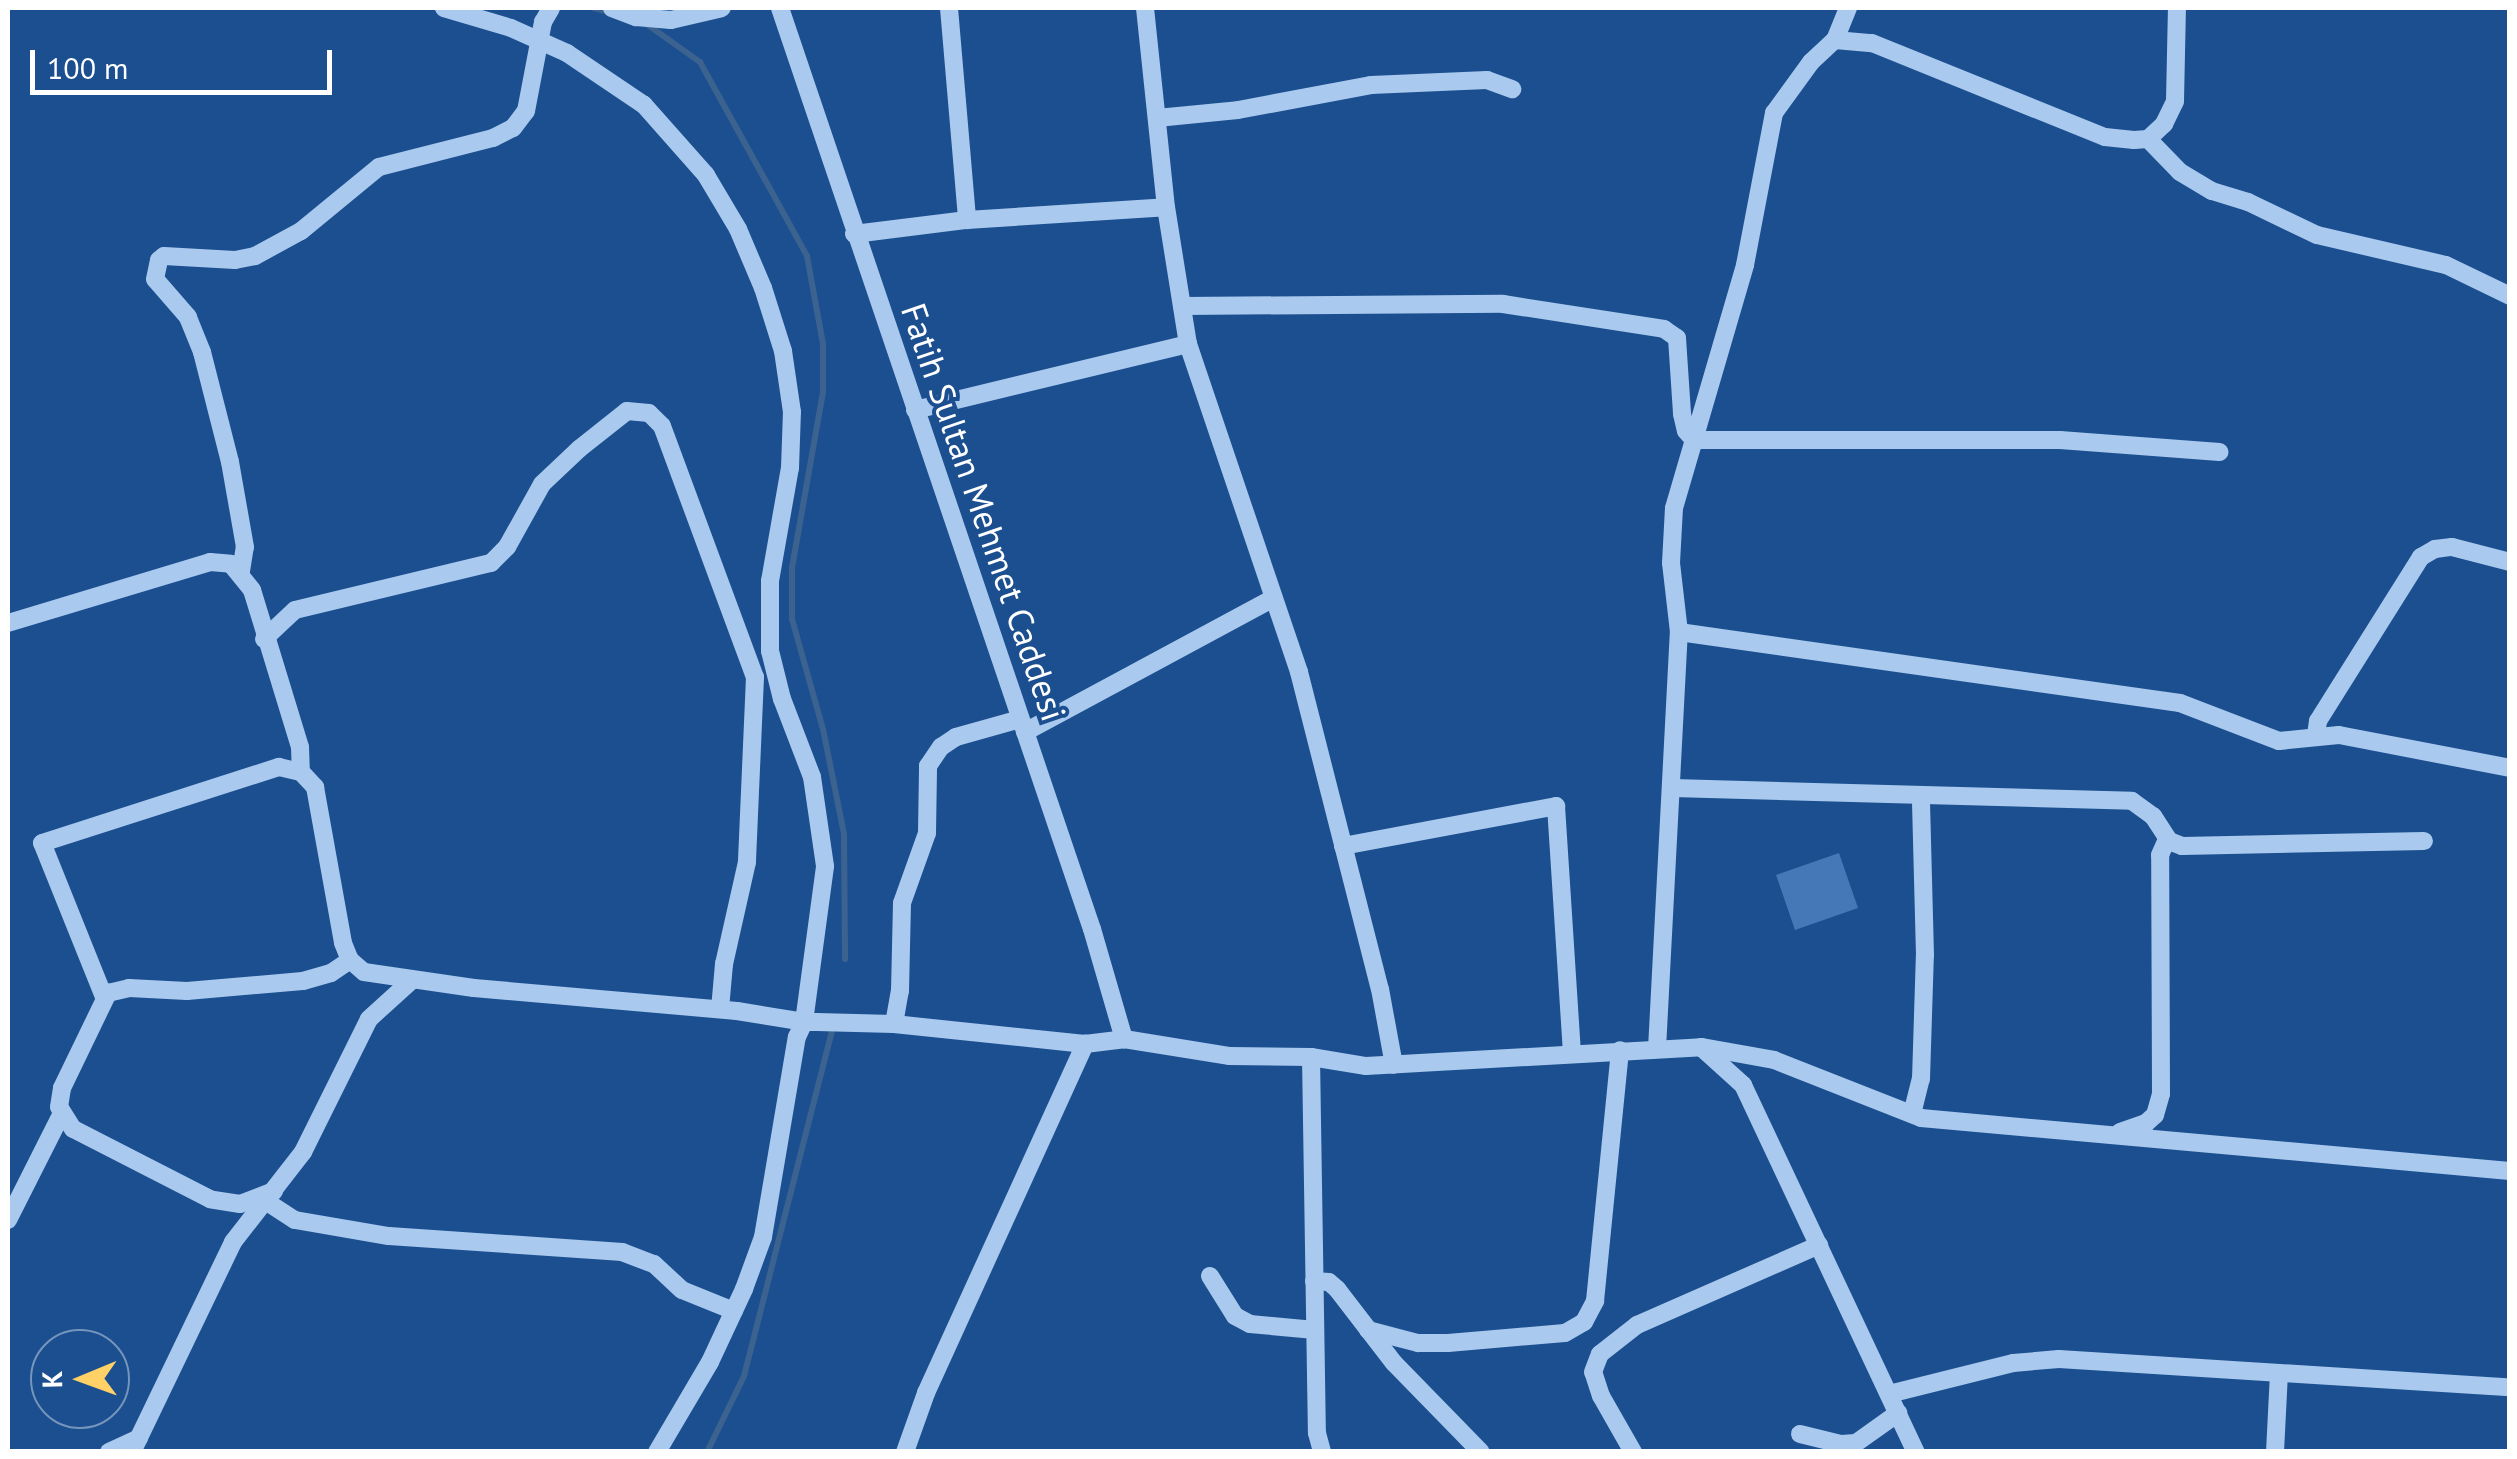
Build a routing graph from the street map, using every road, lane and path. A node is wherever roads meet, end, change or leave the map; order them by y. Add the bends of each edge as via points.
1 (444, 8) edge
2 (551, 8) edge
3 (612, 8) edge
4 (722, 8) edge
5 (780, 8) edge
6 (949, 8) edge
7 (1144, 8) edge
8 (1848, 8) edge
9 (2177, 8) edge
10 (1835, 40) junction
11 (538, 41) junction
12 (1512, 89) dead end
13 (1157, 118) junction
14 (2148, 139) junction
15 (1166, 207) junction
16 (967, 220) junction
17 (854, 234) junction
18 (2509, 295) edge
19 (1182, 306) junction
20 (1188, 344) junction
21 (915, 410) junction
22 (1694, 440) junction
23 (2220, 452) dead end
24 (2510, 562) edge
25 (241, 571) junction
26 (1272, 599) junction
27 (8, 622) edge
28 (1679, 632) junction
29 (264, 639) junction
30 (1022, 726) junction
31 (2316, 735) junction
32 (2510, 768) edge
33 (301, 772) junction
34 (1674, 788) junction
35 (1921, 796) junction
36 (2167, 839) junction
37 (2424, 841) dead end
38 (1344, 846) junction
39 (350, 960) junction
40 (412, 980) junction
41 (104, 997) junction
42 (720, 1010) junction
43 (804, 1022) junction
44 (894, 1024) junction
45 (1124, 1039) junction
46 (1085, 1044) junction
47 (1702, 1047) junction
48 (1657, 1048) junction
49 (1620, 1050) junction
50 (1572, 1054) junction
51 (1311, 1057) junction
52 (1394, 1065) junction
53 (1912, 1114) junction
54 (61, 1115) junction
55 (2110, 1135) junction
56 (2510, 1171) edge
57 (270, 1197) junction
58 (8, 1220) edge
59 (1819, 1245) junction
60 (1210, 1276) dead end
61 (1314, 1281) junction
62 (734, 1311) junction
63 (1315, 1330) junction
64 (1368, 1330) junction
65 (2278, 1374) junction
66 (2510, 1387) edge
67 (1889, 1394) junction
68 (1898, 1412) junction
69 (1800, 1434) dead end
70 (136, 1445) edge
71 (109, 1452) edge
72 (657, 1452) edge
73 (906, 1452) edge
74 (1322, 1452) edge
75 (1481, 1452) edge
76 (1633, 1452) edge
77 (1916, 1452) edge
78 (2275, 1452) edge

1 - 11 street
2 - 11 street
3 - 4 street via 672,20
5 - 17 street, Fatih Sultan Mehmet Caddesi
6 - 16 street
7 - 13 street
8 - 10 street
9 - 14 street via 2175,101
10 - 14 street via 1872,42 2106,137
10 - 22 street via 1774,112 1745,265
11 - 25 street via 526,111 505,133 379,167 301,232 255,256 159,260 156,279 188,317 202,352 230,462 245,547
11 - 43 street via 619,85 687,150 738,229 783,351 792,443 770,581 770,651 812,778 825,866
12 - 13 street via 1487,80 1371,85
13 - 15 street
14 - 18 street via 2180,172 2212,191 2317,235 2446,265
15 - 16 street
15 - 19 street
16 - 17 street
17 - 21 street, Fatih Sultan Mehmet Caddesi
19 - 20 street
19 - 22 street via 1503,304 1664,329 1677,338 1682,414
20 - 21 street
20 - 26 street
21 - 30 street, Fatih Sultan Mehmet Caddesi
22 - 23 street via 2060,440
22 - 28 street via 1674,508 1671,563
24 - 31 street via 2452,547 2420,557 2318,721
25 - 27 street via 210,562
25 - 29 street
26 - 30 street
26 - 38 street via 1299,672
28 - 31 street via 2180,704 2279,741
28 - 34 street
29 - 33 street via 296,732
29 - 42 street via 295,610 491,562 542,484 579,449 628,412 652,416 755,677 748,862
30 - 44 street via 956,737 928,766 928,832 902,904
30 - 45 street, Fatih Sultan Mehmet Caddesi
31 - 32 street via 2407,745
33 - 39 street via 315,787
33 - 41 street via 280,767 42,843
34 - 35 street
34 - 48 street
35 - 36 street via 2132,801 2153,816
35 - 53 street via 1925,955 1920,1079
36 - 37 street via 2216,847
36 - 55 street via 2160,856 2158,1106 2146,1123
38 - 50 street via 1556,806
38 - 52 street
39 - 40 street via 373,976
39 - 41 street via 303,981 187,991 129,988
40 - 42 street
40 - 57 street via 370,1020 304,1152
41 - 54 street via 62,1088
42 - 43 street
43 - 44 street
43 - 62 street via 791,1062 763,1237
44 - 46 street
45 - 46 street
45 - 51 street via 1229,1056
46 - 73 street
47 - 48 street
47 - 53 street via 1774,1060
47 - 59 street via 1742,1085
48 - 49 street
49 - 50 street
49 - 64 street via 1595,1301 1584,1322 1566,1334 1418,1342
50 - 52 street
51 - 52 street
51 - 61 street
53 - 55 street
54 - 57 street via 82,1134 219,1203
54 - 58 street
55 - 56 street
57 - 62 street via 295,1220 389,1236 622,1252 654,1264 682,1290
57 - 70 street via 233,1242
59 - 67 street
59 - 76 street via 1637,1325 1600,1354 1593,1372 1600,1396
60 - 63 street via 1236,1316 1250,1324
61 - 63 street
61 - 64 street via 1338,1289
62 - 72 street
63 - 74 street
64 - 75 street
65 - 66 street
65 - 67 street via 2060,1359 2013,1363
65 - 78 street
67 - 68 street
68 - 69 street via 1856,1443
68 - 77 street
70 - 71 street

